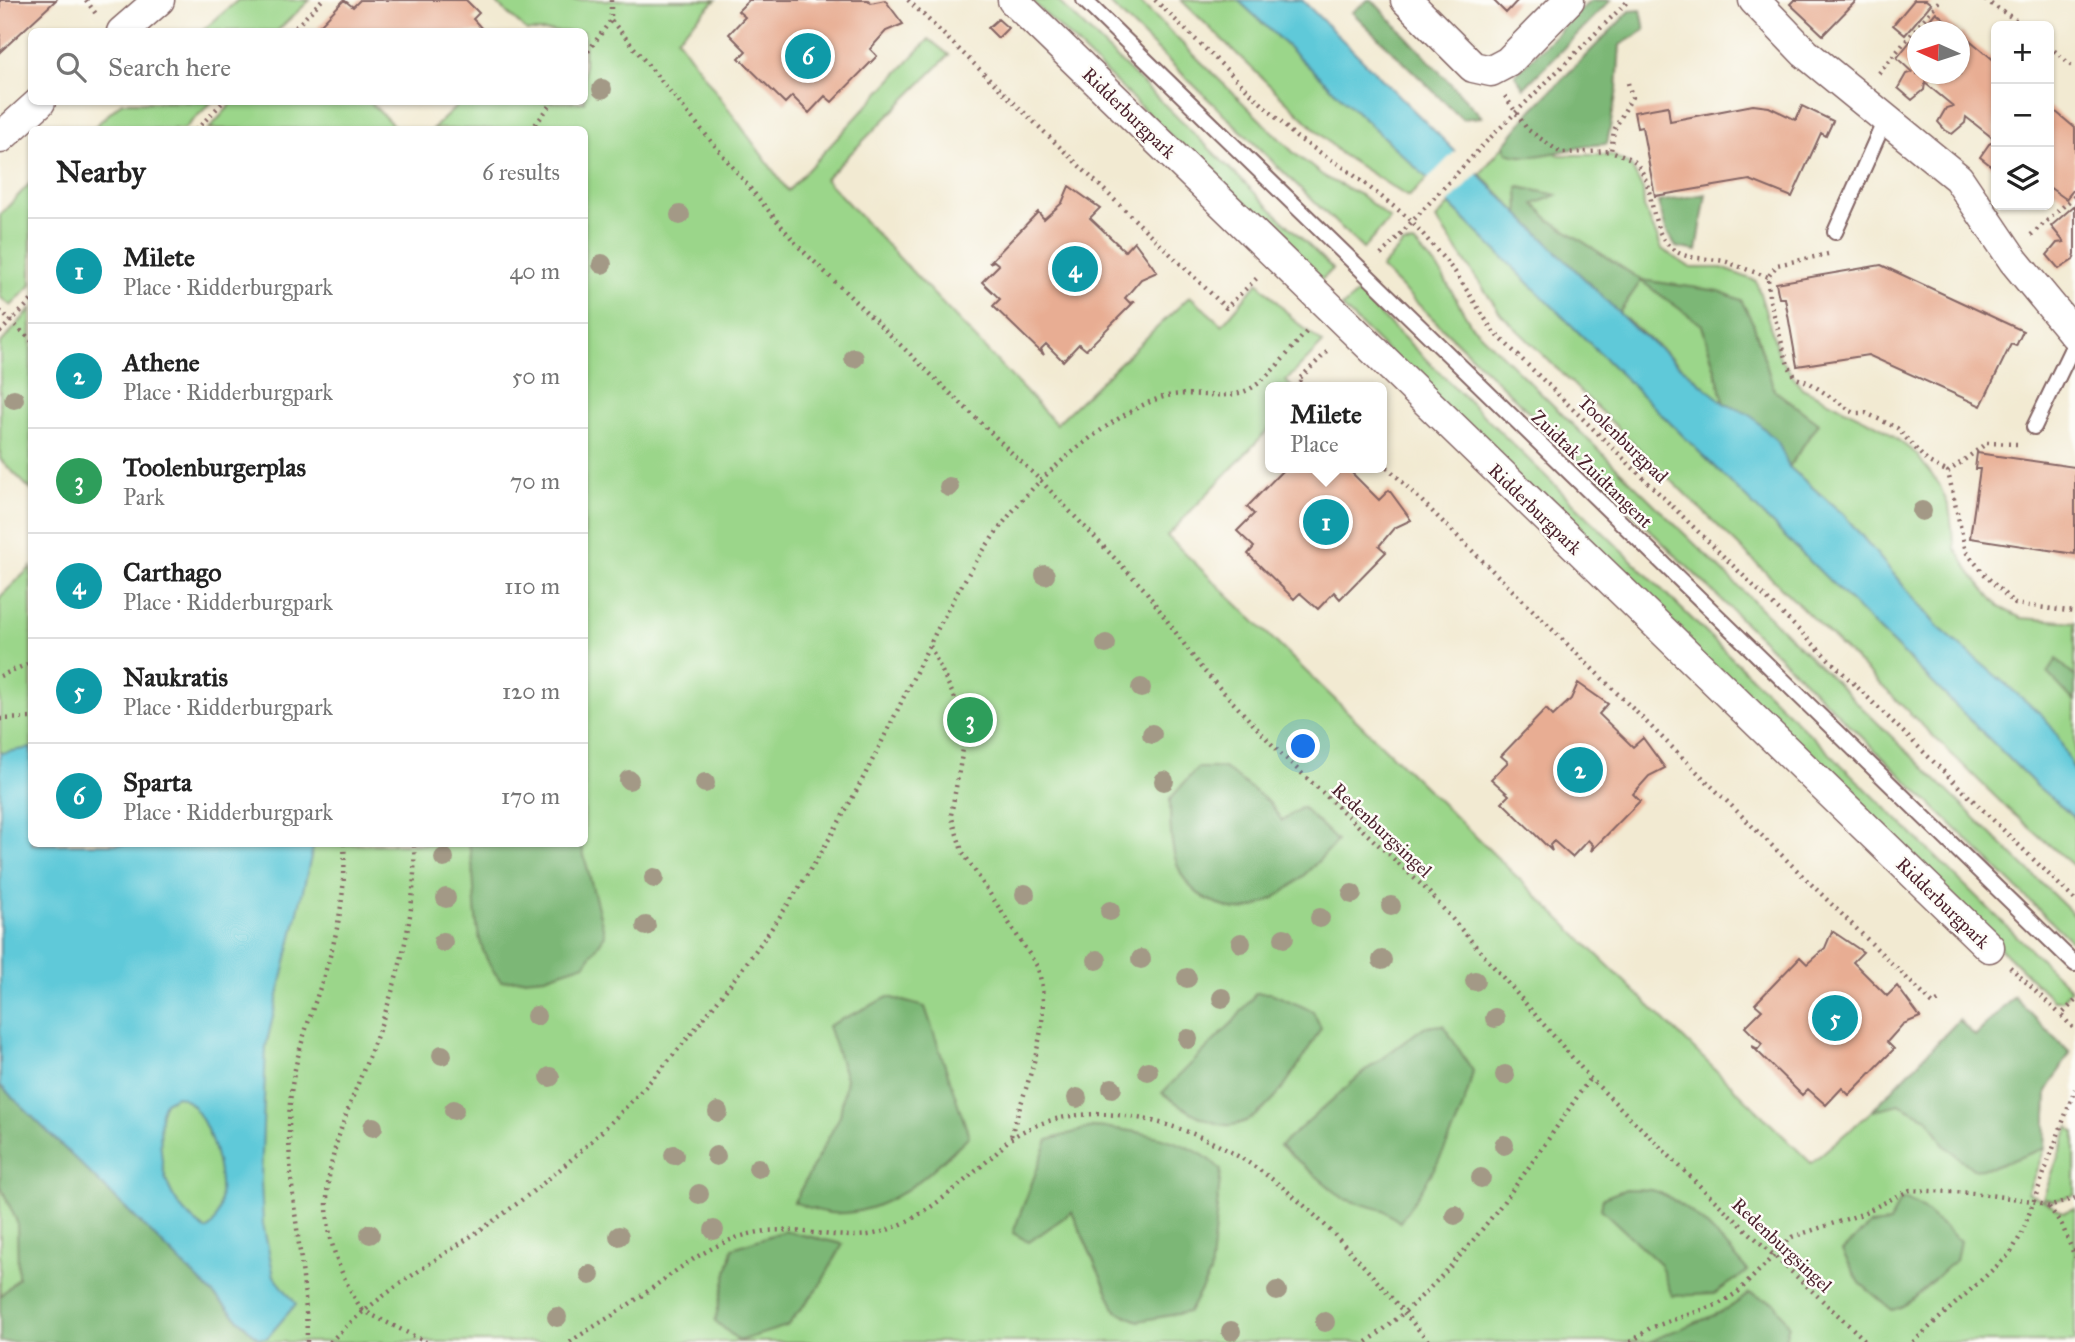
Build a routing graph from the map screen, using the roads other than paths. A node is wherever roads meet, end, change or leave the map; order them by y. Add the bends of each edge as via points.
1 (159, 0) edge
2 (1013, 0) edge
3 (1084, 0) edge
4 (1406, 0) edge
5 (1569, 0) edge
6 (1754, 0) edge
7 (127, 28) edge
8 (37, 105) edge
9 (1885, 120) junction
10 (0, 138) edge
11 (1835, 232) road end
12 (2075, 335) edge
13 (2075, 342) edge
14 (2034, 427) road end
15 (1989, 947) road end
16 (2075, 964) edge

1 - 7 street
2 - 15 street, Ridderburgpark
3 - 16 lane, Zuidtak Zuidtangent
4 - 5 street via 1473,66 1491,71 1508,62
6 - 9 street via 1805,53
8 - 10 street
9 - 11 lane
9 - 12 street via 1958,178 2010,254
13 - 14 lane

